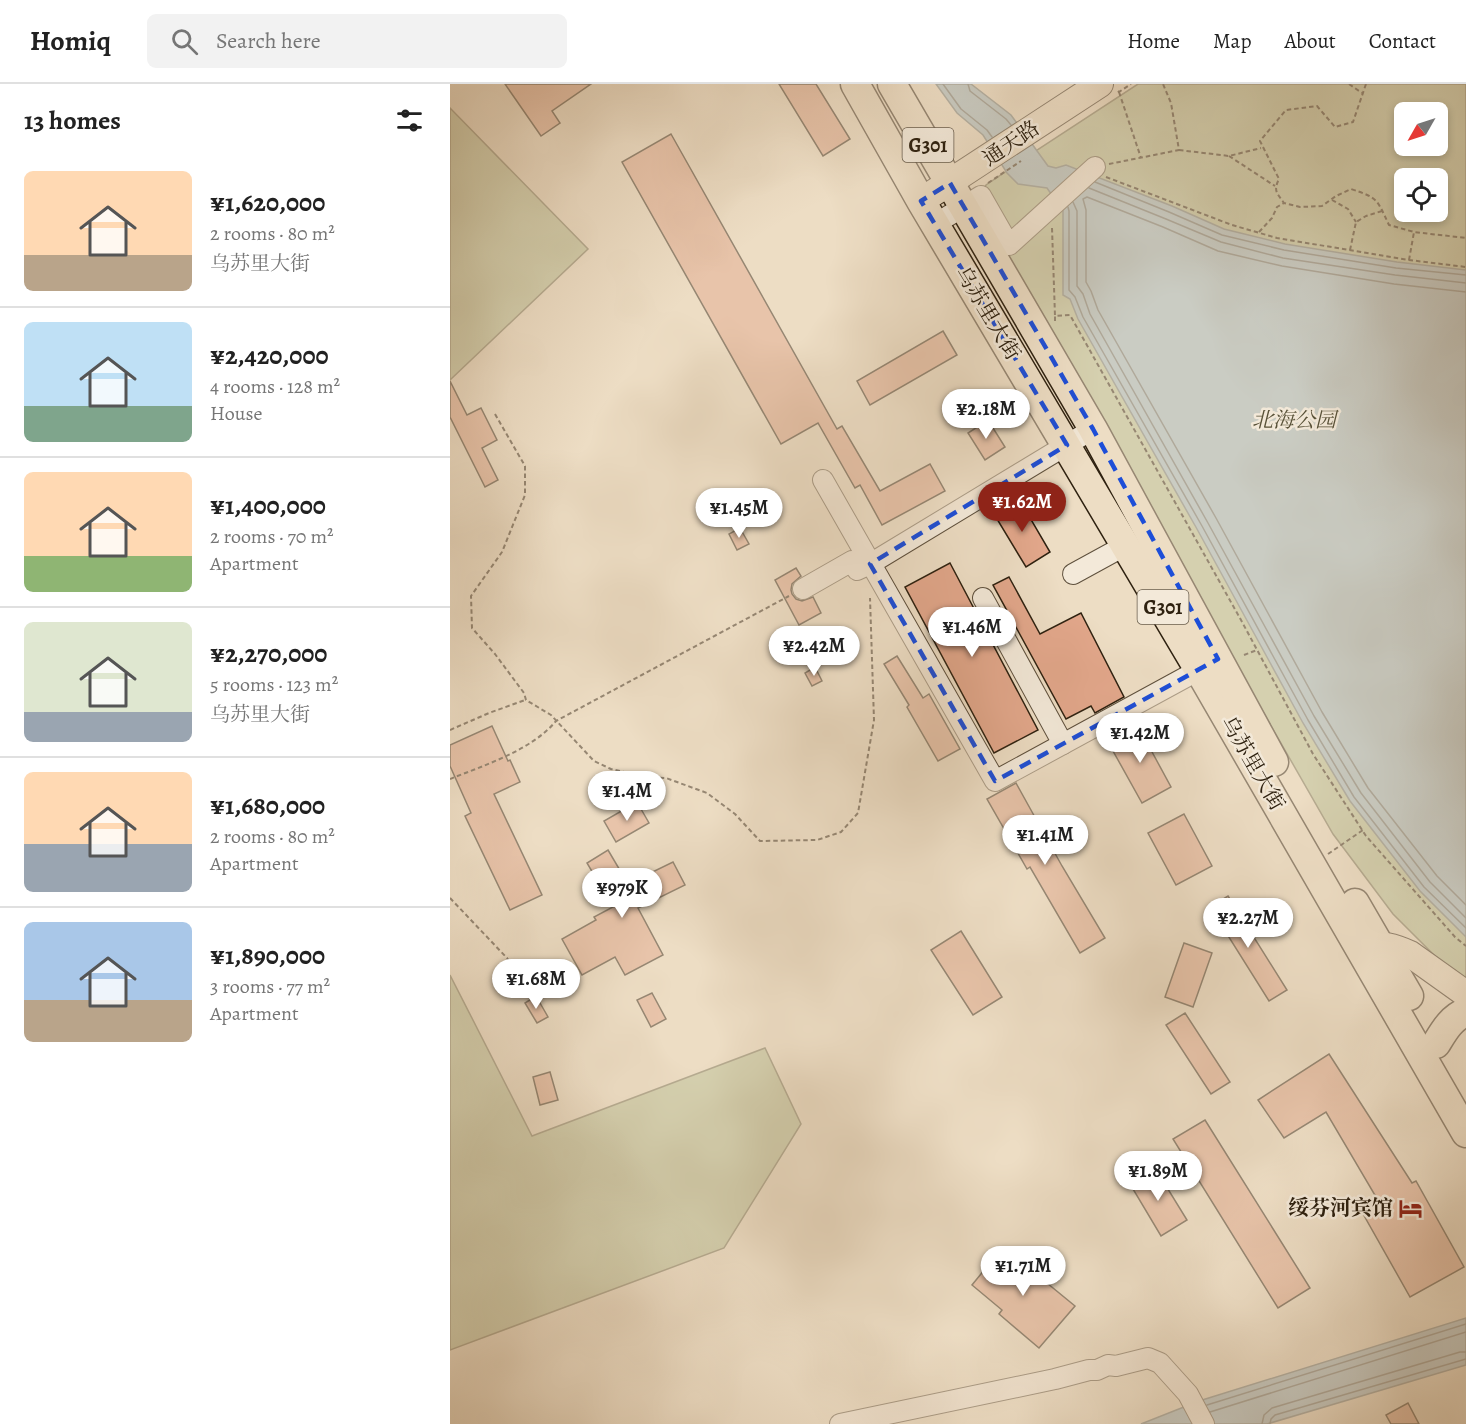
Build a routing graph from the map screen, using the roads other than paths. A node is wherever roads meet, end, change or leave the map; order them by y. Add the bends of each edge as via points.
1 (855, 84) edge
2 (892, 84) edge
3 (1109, 88) edge
4 (1095, 167) road end
5 (957, 195) junction
6 (928, 212) junction
7 (1093, 429) junction
8 (1067, 445) junction
9 (823, 480) dead end
10 (1126, 545) junction
11 (870, 564) junction
12 (1073, 574) dead end
13 (802, 589) road end
14 (983, 598) dead end
15 (1220, 661) junction
16 (1063, 744) junction
17 (1369, 945) junction
18 (1466, 994) edge
19 (1466, 1012) edge
20 (1436, 1044) junction
21 (1466, 1096) edge
22 (1466, 1133) edge
23 (840, 1424) edge
24 (1204, 1424) edge

1 - 6 highway, 乌苏里大街 / G301
2 - 5 highway, 乌苏里大街 / G301
3 - 5 main road, 通天路 via 1043,121 982,162
4 - 5 street via 1009,245 981,196
5 - 6 main road, 通天路
5 - 7 highway, 乌苏里大街 / G301
6 - 8 highway, 乌苏里大街 / G301
7 - 8 street
7 - 15 highway, 乌苏里大街 / G301
8 - 10 highway, 乌苏里大街 / G301
8 - 11 street
9 - 11 street
10 - 12 street
10 - 15 highway, 乌苏里大街 / G301
11 - 13 street via 857,570 852,561
11 - 16 street via 995,781
14 - 16 street
15 - 16 street
15 - 17 highway, 乌苏里大街 / G301
15 - 17 highway, 乌苏里大街 / G301 via 1326,856
17 - 18 main road via 1410,954
17 - 20 highway, 乌苏里大街 / G301
17 - 22 highway, 乌苏里大街 / G301
19 - 20 highway via 1452,1021
20 - 21 highway, 乌苏里大街 / G301
23 - 24 street via 1148,1358 1160,1363 1188,1394

